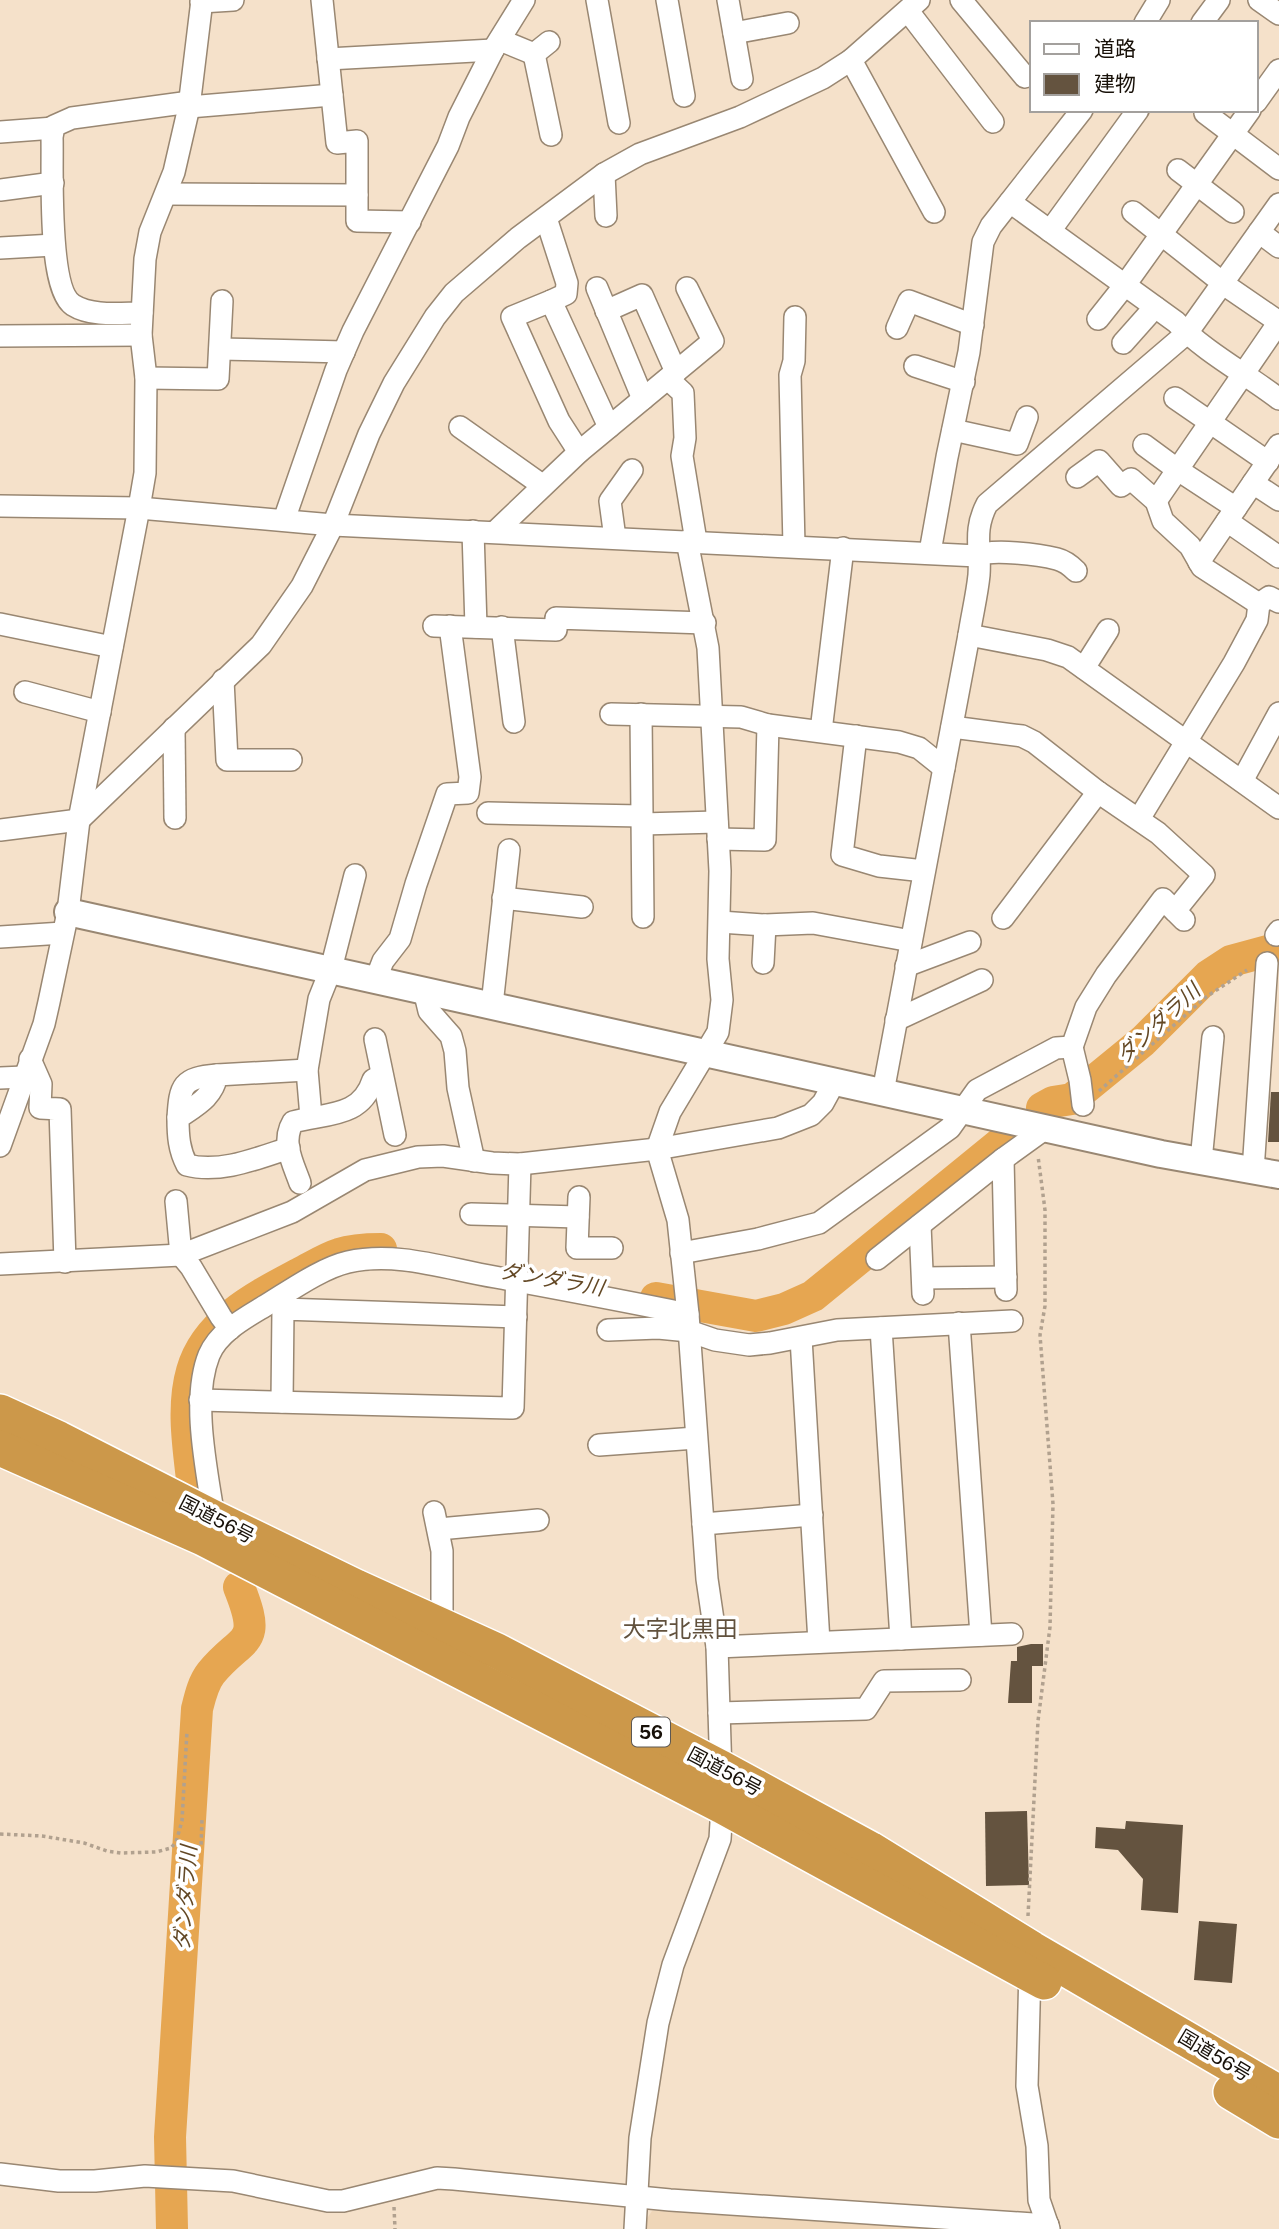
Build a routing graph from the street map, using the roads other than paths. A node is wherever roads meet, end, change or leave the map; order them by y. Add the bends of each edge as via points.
1 (233, 0) edge
2 (322, 0) edge
3 (524, 0) edge
4 (597, 0) edge
5 (667, 0) edge
6 (728, 0) edge
7 (961, 0) edge
8 (1159, 0) edge
9 (1219, 0) edge
10 (1259, 0) edge
11 (201, 1) edge
12 (913, 6) edge
13 (1279, 14) edge
14 (1146, 21) edge
15 (1203, 21) edge
16 (788, 23) dead end
17 (734, 33) junction
18 (496, 45) junction
19 (328, 59) junction
20 (851, 60) junction
21 (1025, 77) dead end
22 (1271, 77) edge
23 (742, 79) dead end
24 (332, 95) junction
25 (684, 96) dead end
26 (1258, 99) edge
27 (189, 104) junction
28 (1080, 112) edge
29 (1137, 112) edge
30 (1249, 112) edge
31 (1205, 113) dead end
32 (993, 122) dead end
33 (620, 123) dead end
34 (54, 128) junction
35 (0, 132) edge
36 (1233, 134) junction
37 (551, 135) dead end
38 (1279, 169) edge
39 (1178, 170) dead end
40 (604, 174) junction
41 (53, 183) junction
42 (1197, 184) junction
43 (0, 190) edge
44 (166, 194) junction
45 (357, 195) junction
46 (1010, 202) junction
47 (1279, 204) edge
48 (934, 212) dead end
49 (1133, 212) dead end
50 (1233, 212) dead end
51 (606, 216) dead end
52 (546, 218) junction
53 (410, 222) junction
54 (1050, 231) junction
55 (1259, 232) junction
56 (1161, 235) junction
57 (54, 245) junction
58 (1279, 247) edge
59 (0, 248) edge
60 (1218, 279) junction
61 (1125, 285) junction
62 (597, 288) dead end
63 (687, 288) dead end
64 (222, 301) dead end
65 (551, 301) junction
66 (1155, 307) junction
67 (606, 311) junction
68 (142, 313) junction
69 (795, 317) dead end
70 (1098, 319) dead end
71 (1279, 322) edge
72 (973, 325) junction
73 (897, 328) dead end
74 (1187, 332) junction
75 (141, 335) junction
76 (0, 336) edge
77 (1123, 343) dead end
78 (220, 349) junction
79 (344, 352) junction
80 (915, 366) dead end
81 (1244, 373) junction
82 (672, 375) junction
83 (146, 378) junction
84 (964, 382) junction
85 (1175, 398) dead end
86 (643, 399) junction
87 (1279, 399) edge
88 (1027, 417) dead end
89 (1210, 422) junction
90 (609, 427) junction
91 (460, 428) dead end
92 (953, 430) junction
93 (1144, 445) dead end
94 (579, 452) junction
95 (1273, 453) edge
96 (632, 470) dead end
97 (1178, 470) junction
98 (1077, 477) dead end
99 (1252, 483) junction
100 (542, 485) junction
101 (1279, 500) edge
102 (1156, 501) junction
103 (0, 506) edge
104 (139, 508) junction
105 (1231, 514) junction
106 (287, 520) junction
107 (328, 524) junction
108 (473, 531) junction
109 (495, 532) junction
110 (615, 538) junction
111 (691, 541) junction
112 (794, 545) junction
113 (843, 548) junction
114 (930, 552) junction
115 (978, 556) junction
116 (1279, 557) edge
117 (1199, 562) junction
118 (1076, 570) dead end
119 (1269, 603) edge
120 (705, 623) junction
121 (0, 624) edge
122 (476, 627) junction
123 (502, 627) junction
124 (1108, 630) dead end
125 (969, 635) junction
126 (113, 647) junction
127 (1084, 668) junction
128 (223, 680) junction
129 (25, 692) dead end
130 (100, 712) junction
131 (1279, 713) edge
132 (611, 714) dead end
133 (641, 714) junction
134 (712, 715) junction
135 (514, 722) dead end
136 (768, 725) junction
137 (952, 727) junction
138 (174, 728) junction
139 (821, 731) junction
140 (856, 736) junction
141 (1185, 742) junction
142 (291, 760) dead end
143 (944, 768) junction
144 (1242, 781) junction
145 (1098, 792) junction
146 (499, 808) dead end
147 (1279, 808) edge
148 (175, 818) dead end
149 (1139, 819) junction
150 (79, 820) junction
151 (642, 820) junction
152 (0, 830) edge
153 (718, 831) junction
154 (509, 850) dead end
155 (925, 871) junction
156 (355, 875) dead end
157 (503, 898) junction
158 (582, 907) dead end
159 (643, 917) dead end
160 (1003, 918) dead end
161 (66, 922) junction
162 (720, 922) junction
163 (765, 925) junction
164 (0, 937) edge
165 (911, 941) junction
166 (970, 942) dead end
167 (763, 963) dead end
168 (1267, 963) road end
169 (906, 966) junction
170 (331, 969) junction
171 (376, 979) junction
172 (982, 980) dead end
173 (1273, 988) edge
174 (424, 990) junction
175 (492, 1005) junction
176 (896, 1020) junction
177 (1213, 1037) dead end
178 (375, 1039) dead end
179 (1072, 1047) junction
180 (705, 1052) junction
181 (27, 1068) junction
182 (307, 1070) junction
183 (382, 1075) junction
184 (0, 1078) edge
185 (835, 1081) junction
186 (883, 1091) junction
187 (1082, 1095) road end
188 (964, 1110) junction
189 (311, 1117) junction
190 (1039, 1133) junction
191 (395, 1135) dead end
192 (0, 1146) edge
193 (289, 1148) junction
194 (657, 1149) junction
195 (1003, 1159) junction
196 (474, 1161) junction
197 (1200, 1161) junction
198 (520, 1164) junction
199 (1252, 1171) junction
200 (1279, 1175) edge
201 (300, 1183) dead end
202 (176, 1201) dead end
203 (471, 1214) dead end
204 (519, 1215) junction
205 (920, 1225) junction
206 (612, 1248) dead end
207 (681, 1253) junction
208 (181, 1255) junction
209 (877, 1259) dead end
210 (65, 1262) junction
211 (0, 1264) edge
212 (517, 1281) junction
213 (516, 1317) junction
214 (1012, 1321) dead end
215 (689, 1323) junction
216 (226, 1324) junction
217 (959, 1324) junction
218 (881, 1328) junction
219 (608, 1330) dead end
220 (801, 1338) junction
221 (200, 1400) junction
222 (282, 1402) junction
223 (0, 1412) edge
224 (696, 1438) junction
225 (599, 1445) dead end
226 (0, 1448) edge
227 (812, 1515) junction
228 (538, 1520) dead end
229 (703, 1524) junction
230 (208, 1528) junction
231 (442, 1626) junction
232 (1012, 1634) dead end
233 (981, 1635) junction
234 (901, 1639) junction
235 (819, 1642) junction
236 (717, 1647) junction
237 (960, 1680) dead end
238 (719, 1713) junction
239 (720, 1768) junction
240 (722, 1805) junction
241 (1031, 1962) junction
242 (1279, 2093) edge
243 (1279, 2121) edge
244 (0, 2174) edge
245 (637, 2197) junction
246 (1048, 2227) edge
247 (635, 2229) edge

1 - 11 street
2 - 19 street
3 - 18 street
4 - 33 street
5 - 25 street
6 - 17 street
7 - 21 street
8 - 14 street
9 - 15 street
10 - 13 street
11 - 27 street
12 - 20 street
12 - 32 street
16 - 17 street
17 - 23 street
18 - 19 street
18 - 37 street via 542,48
18 - 53 street
19 - 24 street
20 - 40 street via 786,97 640,154
20 - 48 street
22 - 26 street
24 - 27 street
24 - 45 street via 337,143 357,141
27 - 34 street via 72,118
27 - 44 street
28 - 46 street
29 - 54 street
30 - 36 street
31 - 36 street
34 - 35 street
34 - 41 street
36 - 38 street
36 - 42 street
39 - 42 street
40 - 51 street
40 - 52 street
41 - 43 street
41 - 57 street
42 - 50 street
42 - 56 street
44 - 45 street
44 - 68 street via 150,232
45 - 53 street via 357,222
46 - 54 street
46 - 72 street via 983,242
47 - 55 street
49 - 56 street
52 - 65 street via 567,283 566,294
52 - 107 street via 454,293 435,317 394,383
53 - 79 street
54 - 61 street
55 - 58 street
55 - 60 street
56 - 60 street
56 - 61 street
57 - 59 street
57 - 68 street via 60,284 71,304 106,313
60 - 71 street
60 - 74 street
61 - 66 street
61 - 70 street
62 - 67 street
63 - 82 street via 713,341
64 - 78 street
65 - 90 street
65 - 94 street via 512,317 559,421
66 - 74 street
66 - 77 street
67 - 82 street via 642,295
67 - 86 street
68 - 75 street
69 - 112 street via 790,374
71 - 81 street
72 - 73 street via 909,301
72 - 84 street
74 - 81 street
74 - 115 street via 987,504 978,529
75 - 76 street
75 - 83 street
78 - 79 street
78 - 83 street via 218,379
79 - 106 street
80 - 84 street
81 - 87 street
81 - 89 street
82 - 86 street
82 - 111 street via 683,393 682,456
83 - 104 street via 145,473
84 - 92 street
85 - 89 street
86 - 90 street
88 - 92 street via 1017,444
89 - 95 street
89 - 97 street
90 - 94 street
91 - 100 street
92 - 114 street
93 - 97 street
94 - 100 street
95 - 99 street
96 - 110 street via 610,500
97 - 102 street
97 - 105 street
98 - 102 street via 1099,461 1121,486 1131,479
99 - 101 street
99 - 105 street
100 - 109 street
102 - 117 street via 1163,521 1190,546
103 - 104 street
104 - 106 street
104 - 126 street
105 - 116 street
105 - 117 street
106 - 107 street
107 - 108 street
107 - 128 street via 284,616
108 - 109 street
108 - 122 street
109 - 110 street
110 - 111 street
111 - 112 street
111 - 120 street
112 - 113 street
113 - 114 street
113 - 139 street
114 - 115 street
115 - 118 street via 989,552 1054,558
115 - 125 street
117 - 119 street via 1209,573
119 - 141 street
120 - 123 street via 556,618 556,630
120 - 134 street
121 - 126 street
122 - 123 street
122 - 171 street via 442,626 470,777 468,793 447,794 400,939
123 - 135 street
124 - 127 street
125 - 127 street via 1047,650
125 - 137 street
126 - 130 street
127 - 141 street
128 - 138 street
128 - 142 street via 227,760
129 - 130 street
130 - 150 street
131 - 144 street
132 - 133 street
133 - 134 street
133 - 151 street
134 - 136 street
134 - 153 street
136 - 139 street
136 - 153 street via 765,839
137 - 143 street
137 - 145 street via 1022,736
138 - 148 street
138 - 150 street
139 - 140 street
140 - 143 street via 919,748
140 - 155 street via 842,855 880,866
141 - 144 street
141 - 149 street
143 - 155 street
144 - 147 street
145 - 149 street
145 - 160 street
146 - 151 street
149 - 179 street via 1204,875 1179,916 1163,899 1138,929 1086,1007
150 - 152 street
150 - 161 street
151 - 153 street
151 - 159 street
153 - 162 street
154 - 157 street
155 - 165 street
156 - 170 street
157 - 158 street
157 - 175 street
161 - 164 street
161 - 170 street
161 - 181 street via 44,1024
162 - 163 street
162 - 180 street via 720,1019 718,1032
163 - 165 street via 813,923
163 - 167 street
165 - 169 street
166 - 169 street
168 - 173 street
169 - 176 street
170 - 171 street
170 - 182 street via 319,999
171 - 174 street
172 - 176 street
173 - 199 street
174 - 175 street
174 - 196 street via 429,1011 451,1036
175 - 180 street
176 - 186 street
177 - 197 street
178 - 183 street
179 - 187 street
179 - 188 street via 1056,1048 977,1090
180 - 185 street
180 - 194 street via 670,1112
181 - 184 street
181 - 192 street
181 - 210 street via 41,1084 40,1108 60,1109
182 - 189 street
182 - 193 street via 217,1076 209,1095 178,1118 181,1154 187,1166 243,1163
183 - 189 street via 373,1080 362,1102 345,1111
183 - 191 street
185 - 186 street
185 - 194 street via 823,1103 795,1123
186 - 188 street
188 - 190 street
188 - 207 street via 950,1128 819,1223
189 - 193 street via 293,1122
190 - 195 street
190 - 197 street
193 - 201 street
194 - 198 street
194 - 207 street via 678,1220
195 - 205 street
195 - 205 street via 1006,1284 923,1286
196 - 198 street
196 - 208 street via 418,1157 365,1170 292,1212
197 - 199 street
198 - 204 street
199 - 200 street
202 - 208 street
203 - 204 street
204 - 206 street via 579,1207 577,1248
204 - 212 street
205 - 209 street
207 - 215 street
208 - 210 street
208 - 216 street
210 - 211 street
212 - 213 street
212 - 215 street via 566,1289
212 - 216 street via 384,1256 346,1262
213 - 222 street via 513,1408
213 - 222 street via 283,1310
214 - 217 street
215 - 219 street
215 - 220 street via 715,1339 749,1345
215 - 224 street
216 - 221 street via 209,1355
217 - 218 street
217 - 233 street
218 - 220 street via 836,1330
218 - 234 street
220 - 227 street
221 - 222 street
221 - 230 street
223 - 230 highway, 国道56号 / 56 via 59,1439
224 - 225 street
224 - 229 street
226 - 230 highway, 国道56号 / 56
227 - 229 street
227 - 235 street
228 - 231 street via 437,1520 442,1551
229 - 236 street
230 - 231 highway, 国道56号 / 56
230 - 240 highway, 国道56号 / 56
231 - 239 highway, 国道56号 / 56
232 - 233 street
233 - 234 street
234 - 235 street
235 - 236 street
236 - 238 street
237 - 238 street via 884,1681 866,1709
238 - 239 street
239 - 240 street
239 - 241 highway, 国道56号 / 56 via 870,1849
240 - 241 highway, 国道56号 / 56
240 - 245 street via 720,1839 673,1965 658,2023 640,2138
241 - 242 highway, 国道56号 / 56
241 - 243 highway, 国道56号 / 56
241 - 246 street via 1027,2086 1037,2146 1039,2200
244 - 245 street via 59,2181 128,2176 233,2181 328,2202 437,2178
245 - 246 street
245 - 247 street

